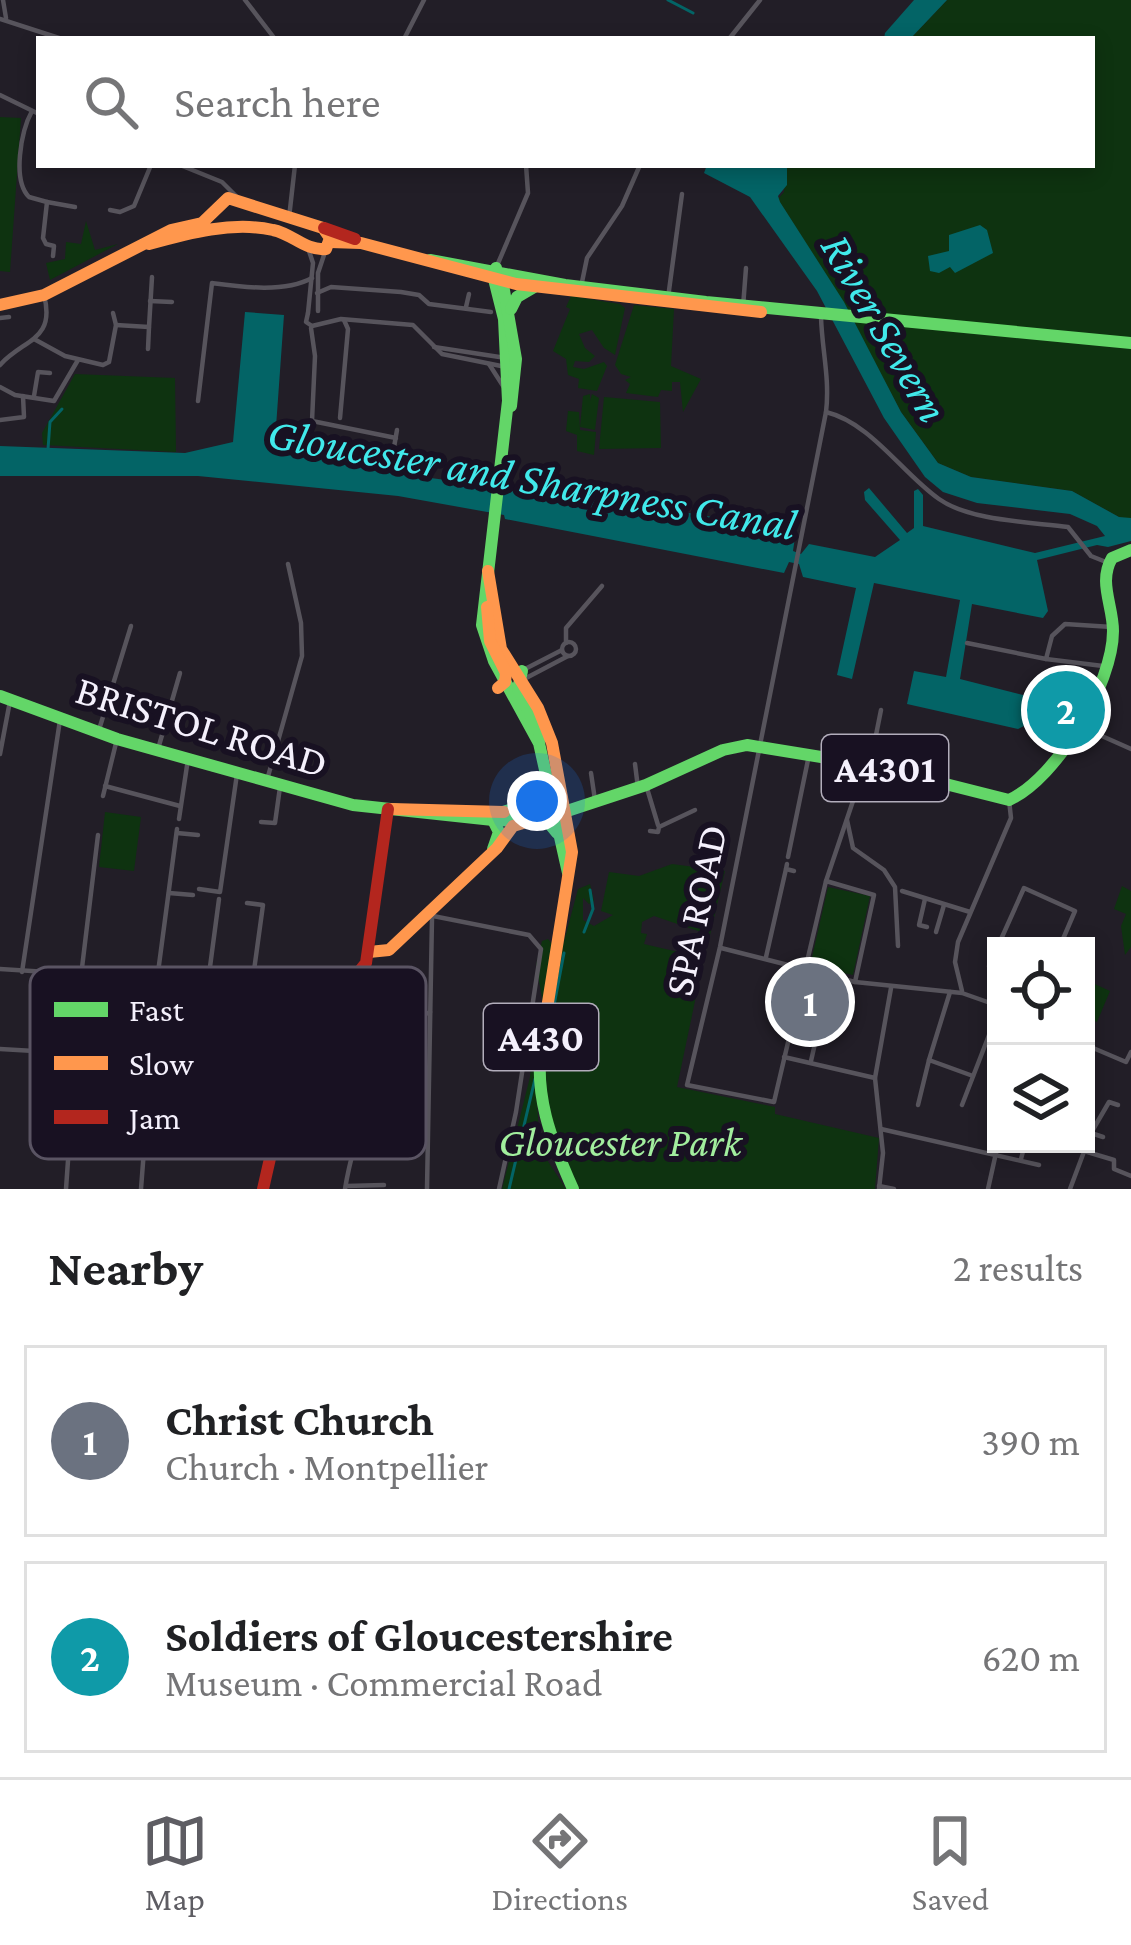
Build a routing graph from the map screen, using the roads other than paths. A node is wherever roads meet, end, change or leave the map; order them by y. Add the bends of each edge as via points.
1 (3, 0) edge
2 (244, 0) edge
3 (424, 0) edge
4 (760, 0) edge
5 (3, 18) edge
6 (54, 36) edge
7 (273, 36) edge
8 (406, 36) edge
9 (731, 36) edge
10 (0, 95) edge
11 (35, 112) edge
12 (150, 168) edge
13 (187, 168) edge
14 (295, 168) edge
15 (526, 168) edge
16 (639, 168) edge
17 (226, 184) junction
18 (682, 194) dead end
19 (224, 200) junction
20 (241, 201) junction
21 (47, 202) junction
22 (75, 207) dead end
23 (110, 209) dead end
24 (213, 214) junction
25 (289, 218) junction
26 (323, 228) junction
27 (223, 232) junction
28 (362, 243) junction
29 (149, 244) junction
30 (328, 246) junction
31 (308, 248) junction
32 (52, 256) dead end
33 (430, 260) junction
34 (746, 268) dead end
35 (497, 276) junction
36 (152, 277) dead end
37 (315, 278) junction
38 (301, 284) junction
39 (331, 286) junction
40 (535, 287) junction
41 (581, 290) junction
42 (314, 292) junction
43 (469, 294) dead end
44 (44, 295) junction
45 (668, 299) junction
46 (150, 301) junction
47 (172, 302) dead end
48 (0, 305) edge
49 (466, 307) junction
50 (743, 308) junction
51 (320, 312) junction
52 (490, 312) dead end
53 (112, 313) dead end
54 (308, 313) junction
55 (511, 314) junction
56 (9, 317) dead end
57 (822, 317) junction
58 (0, 318) edge
59 (338, 320) junction
60 (364, 322) junction
61 (320, 324) junction
62 (310, 325) junction
63 (116, 326) junction
64 (149, 327) junction
65 (348, 329) junction
66 (313, 337) junction
67 (34, 339) junction
68 (345, 342) junction
69 (1131, 343) edge
70 (434, 347) junction
71 (148, 349) dead end
72 (78, 360) junction
73 (488, 363) junction
74 (512, 363) junction
75 (0, 365) edge
76 (50, 373) dead end
77 (0, 388) edge
78 (507, 395) junction
79 (23, 396) junction
80 (34, 396) junction
81 (198, 401) dead end
82 (826, 412) junction
83 (340, 418) dead end
84 (507, 419) junction
85 (0, 420) edge
86 (393, 453) dead end
87 (1131, 550) edge
88 (1108, 563) junction
89 (289, 564) dead end
90 (602, 586) dead end
91 (131, 626) dead end
92 (1113, 628) junction
93 (967, 643) dead end
94 (564, 646) junction
95 (568, 656) junction
96 (1046, 659) junction
97 (1103, 666) junction
98 (180, 674) dead end
99 (511, 680) junction
100 (5, 699) edge
101 (880, 710) dead end
102 (61, 719) junction
103 (1077, 725) junction
104 (98, 733) junction
105 (117, 739) junction
106 (759, 746) junction
107 (1131, 749) edge
108 (157, 750) junction
109 (0, 754) edge
110 (808, 754) junction
111 (188, 759) junction
112 (635, 764) dead end
113 (870, 765) junction
114 (546, 773) junction
115 (591, 773) dead end
116 (237, 774) junction
117 (273, 785) junction
118 (105, 786) junction
119 (642, 786) junction
120 (103, 796) dead end
121 (592, 800) junction
122 (1009, 800) junction
123 (853, 801) dead end
124 (180, 806) junction
125 (558, 809) junction
126 (394, 810) junction
127 (694, 810) dead end
128 (498, 814) junction
129 (178, 819) dead end
130 (532, 820) junction
131 (847, 820) junction
132 (261, 822) dead end
133 (659, 827) junction
134 (650, 831) dead end
135 (98, 835) dead end
136 (198, 835) dead end
137 (561, 840) junction
138 (491, 852) junction
139 (787, 863) junction
140 (794, 871) dead end
141 (570, 880) junction
142 (826, 881) junction
143 (899, 889) junction
144 (169, 893) junction
145 (925, 898) junction
146 (219, 899) dead end
147 (247, 903) dead end
148 (944, 905) junction
149 (970, 912) junction
150 (430, 916) junction
151 (927, 927) dead end
152 (936, 932) dead end
153 (1002, 937) edge
154 (1064, 937) edge
155 (898, 946) dead end
156 (720, 947) junction
157 (369, 952) junction
158 (766, 958) junction
159 (82, 967) edge
160 (159, 967) edge
161 (210, 967) edge
162 (254, 967) edge
163 (364, 967) edge
164 (0, 969) edge
165 (802, 969) junction
166 (22, 972) junction
167 (30, 973) edge
168 (855, 982) junction
169 (961, 982) junction
170 (891, 988) junction
171 (950, 992) junction
172 (962, 993) junction
173 (980, 998) junction
174 (987, 1001) edge
175 (430, 1012) junction
176 (426, 1015) edge
177 (819, 1026) dead end
178 (987, 1040) edge
179 (0, 1048) edge
180 (30, 1049) edge
181 (1095, 1049) edge
182 (1131, 1052) edge
183 (784, 1057) junction
184 (929, 1060) junction
185 (811, 1064) junction
186 (973, 1076) junction
187 (875, 1078) junction
188 (962, 1105) dead end
189 (1118, 1105) dead end
190 (918, 1106) dead end
191 (1095, 1125) edge
192 (881, 1129) junction
193 (1095, 1134) edge
194 (1103, 1137) dead end
195 (987, 1151) edge
196 (996, 1153) joint
197 (1023, 1153) edge
198 (1083, 1153) edge
199 (1091, 1153) edge
200 (68, 1159) edge
201 (143, 1159) edge
202 (269, 1159) edge
203 (1021, 1159) junction
204 (1039, 1165) dead end
205 (1131, 1176) edge
206 (384, 1185) dead end
207 (345, 1187) edge
208 (879, 1188) edge
209 (66, 1189) edge
210 (141, 1189) edge
211 (263, 1189) edge
212 (427, 1189) edge
213 (499, 1189) edge
214 (572, 1189) edge
215 (894, 1189) edge
216 (988, 1189) edge
217 (1070, 1189) edge

1 - 5 street
2 - 7 street
3 - 8 street
4 - 9 street
5 - 6 street
10 - 11 street
11 - 21 street via 20,182 29,197
12 - 23 street via 134,206
13 - 17 street
14 - 25 street
15 - 35 street via 528,194
16 - 41 street via 587,258
17 - 19 street
17 - 20 street
18 - 45 street
19 - 20 main road
19 - 24 main road
20 - 25 main road
21 - 22 street
21 - 32 street via 43,238 54,245
24 - 27 main road
24 - 29 main road
25 - 26 main road
26 - 28 main road
26 - 30 main road
27 - 29 main road
27 - 31 main road via 271,228
28 - 30 main road
28 - 33 main road
29 - 44 main road
30 - 31 main road
30 - 37 street
31 - 37 street
33 - 35 main road
33 - 35 main road
34 - 50 street
35 - 40 main road
35 - 41 main road
35 - 55 main road
35 - 74 main road, A430
36 - 46 street
37 - 38 street
37 - 39 street
37 - 42 street
38 - 42 street
38 - 81 street via 212,284
39 - 42 street
39 - 49 street
40 - 41 main road
40 - 55 main road via 517,296
41 - 45 main road
42 - 51 street
42 - 54 street
43 - 49 street
44 - 48 main road
44 - 67 street via 48,317
45 - 50 main road
46 - 47 street
46 - 64 street
49 - 52 street
50 - 57 main road
51 - 54 street
51 - 59 street
51 - 61 street
53 - 63 street
54 - 62 street
55 - 74 main road
56 - 58 street
57 - 69 main road
57 - 82 street, SPA ROAD
59 - 60 street
59 - 61 street
59 - 65 street
59 - 68 street
60 - 65 street
60 - 70 street via 416,327
61 - 62 street
61 - 66 street
62 - 66 street
63 - 64 street
63 - 72 street via 109,362
64 - 71 street
65 - 68 street
66 - 86 street via 312,422 396,434
67 - 72 street
67 - 75 street
68 - 83 street
70 - 73 street
70 - 74 street
72 - 80 street via 53,401
73 - 74 street
73 - 78 street
74 - 78 main road, A430
74 - 84 main road
76 - 80 street via 35,376
77 - 79 street
78 - 84 main road, A430
79 - 80 street
79 - 85 street via 24,417
82 - 88 street via 854,425 943,502 1068,527
82 - 106 street, SPA ROAD
84 - 99 main road, A430 via 482,634
87 - 88 main road
88 - 92 main road, A4301
89 - 117 street via 302,656
90 - 94 street via 566,628
91 - 104 street
92 - 96 street via 1065,624
92 - 97 main road, A4301
93 - 96 street
94 - 95 street
94 - 95 street via 575,647
94 - 99 street
95 - 99 street
96 - 97 street
97 - 103 main road, A4301
98 - 108 street
99 - 114 main road, A430
99 - 125 main road, A430 via 549,733
100 - 102 main road, BRISTOL ROAD
100 - 109 street
101 - 113 street
102 - 104 main road, BRISTOL ROAD
102 - 166 street
103 - 107 street
103 - 122 main road, A4301 via 1032,792
104 - 105 main road, BRISTOL ROAD
105 - 108 main road, BRISTOL ROAD
105 - 118 street
106 - 110 main road, A4301
106 - 119 main road, A4301 via 723,750
106 - 156 street, SPA ROAD
108 - 111 main road, BRISTOL ROAD
110 - 113 main road, A4301
110 - 139 street
111 - 116 main road, BRISTOL ROAD
111 - 124 street
112 - 119 street
113 - 122 main road, A4301
114 - 125 main road, A430
114 - 128 main road via 541,798
115 - 121 street
116 - 117 main road, BRISTOL ROAD
116 - 144 street via 220,892
117 - 126 main road, BRISTOL ROAD
117 - 132 street via 275,823
118 - 120 street
118 - 124 street
119 - 121 main road, A4301
119 - 133 street
121 - 125 main road, A4301
122 - 149 street via 1011,818
123 - 131 street
124 - 129 street
125 - 128 main road, BRISTOL ROAD
125 - 130 main road, BRISTOL ROAD
125 - 137 main road, A430
125 - 141 main road, A430 via 572,852
126 - 128 main road, BRISTOL ROAD
126 - 157 main road via 382,841
127 - 133 street
128 - 130 main road, BRISTOL ROAD
128 - 138 main road
130 - 137 main road via 548,822
130 - 138 main road via 513,826
131 - 142 street
131 - 143 street via 853,848
133 - 134 street
135 - 159 street
136 - 144 street via 177,831
137 - 141 main road, A430
138 - 150 main road
139 - 140 street
139 - 158 street
141 - 214 main road, A430 via 538,1064 546,1128
142 - 165 street
142 - 168 street via 874,895
143 - 145 street
143 - 155 street
144 - 160 street
145 - 148 street
145 - 151 street via 918,919
146 - 161 street
147 - 162 street via 263,905
148 - 149 street
148 - 152 street
149 - 169 street via 955,959
150 - 157 main road via 389,950
150 - 175 street
150 - 213 street via 529,935 541,949
153 - 154 street via 1024,888 1076,911
156 - 158 street
156 - 183 street, SPA ROAD via 687,1085 773,1102
157 - 163 main road
158 - 165 street
164 - 166 street
165 - 168 street
165 - 183 street
166 - 167 street
168 - 170 street
169 - 172 street
169 - 173 street
170 - 171 street
170 - 187 street
171 - 172 street
171 - 184 street
172 - 173 street
173 - 174 street
175 - 176 street
175 - 212 street
177 - 185 street
178 - 186 street
179 - 180 street
181 - 182 street via 1126,1062
183 - 185 street
184 - 186 street
184 - 190 street
185 - 187 street
186 - 188 street
187 - 192 street
189 - 191 street via 1104,1106
192 - 195 street
192 - 208 street
193 - 194 street
196 - 203 street
196 - 216 street
197 - 203 street
198 - 217 street
199 - 205 street
200 - 209 street
201 - 210 street
202 - 211 main road
203 - 204 street
206 - 207 street
208 - 215 street

